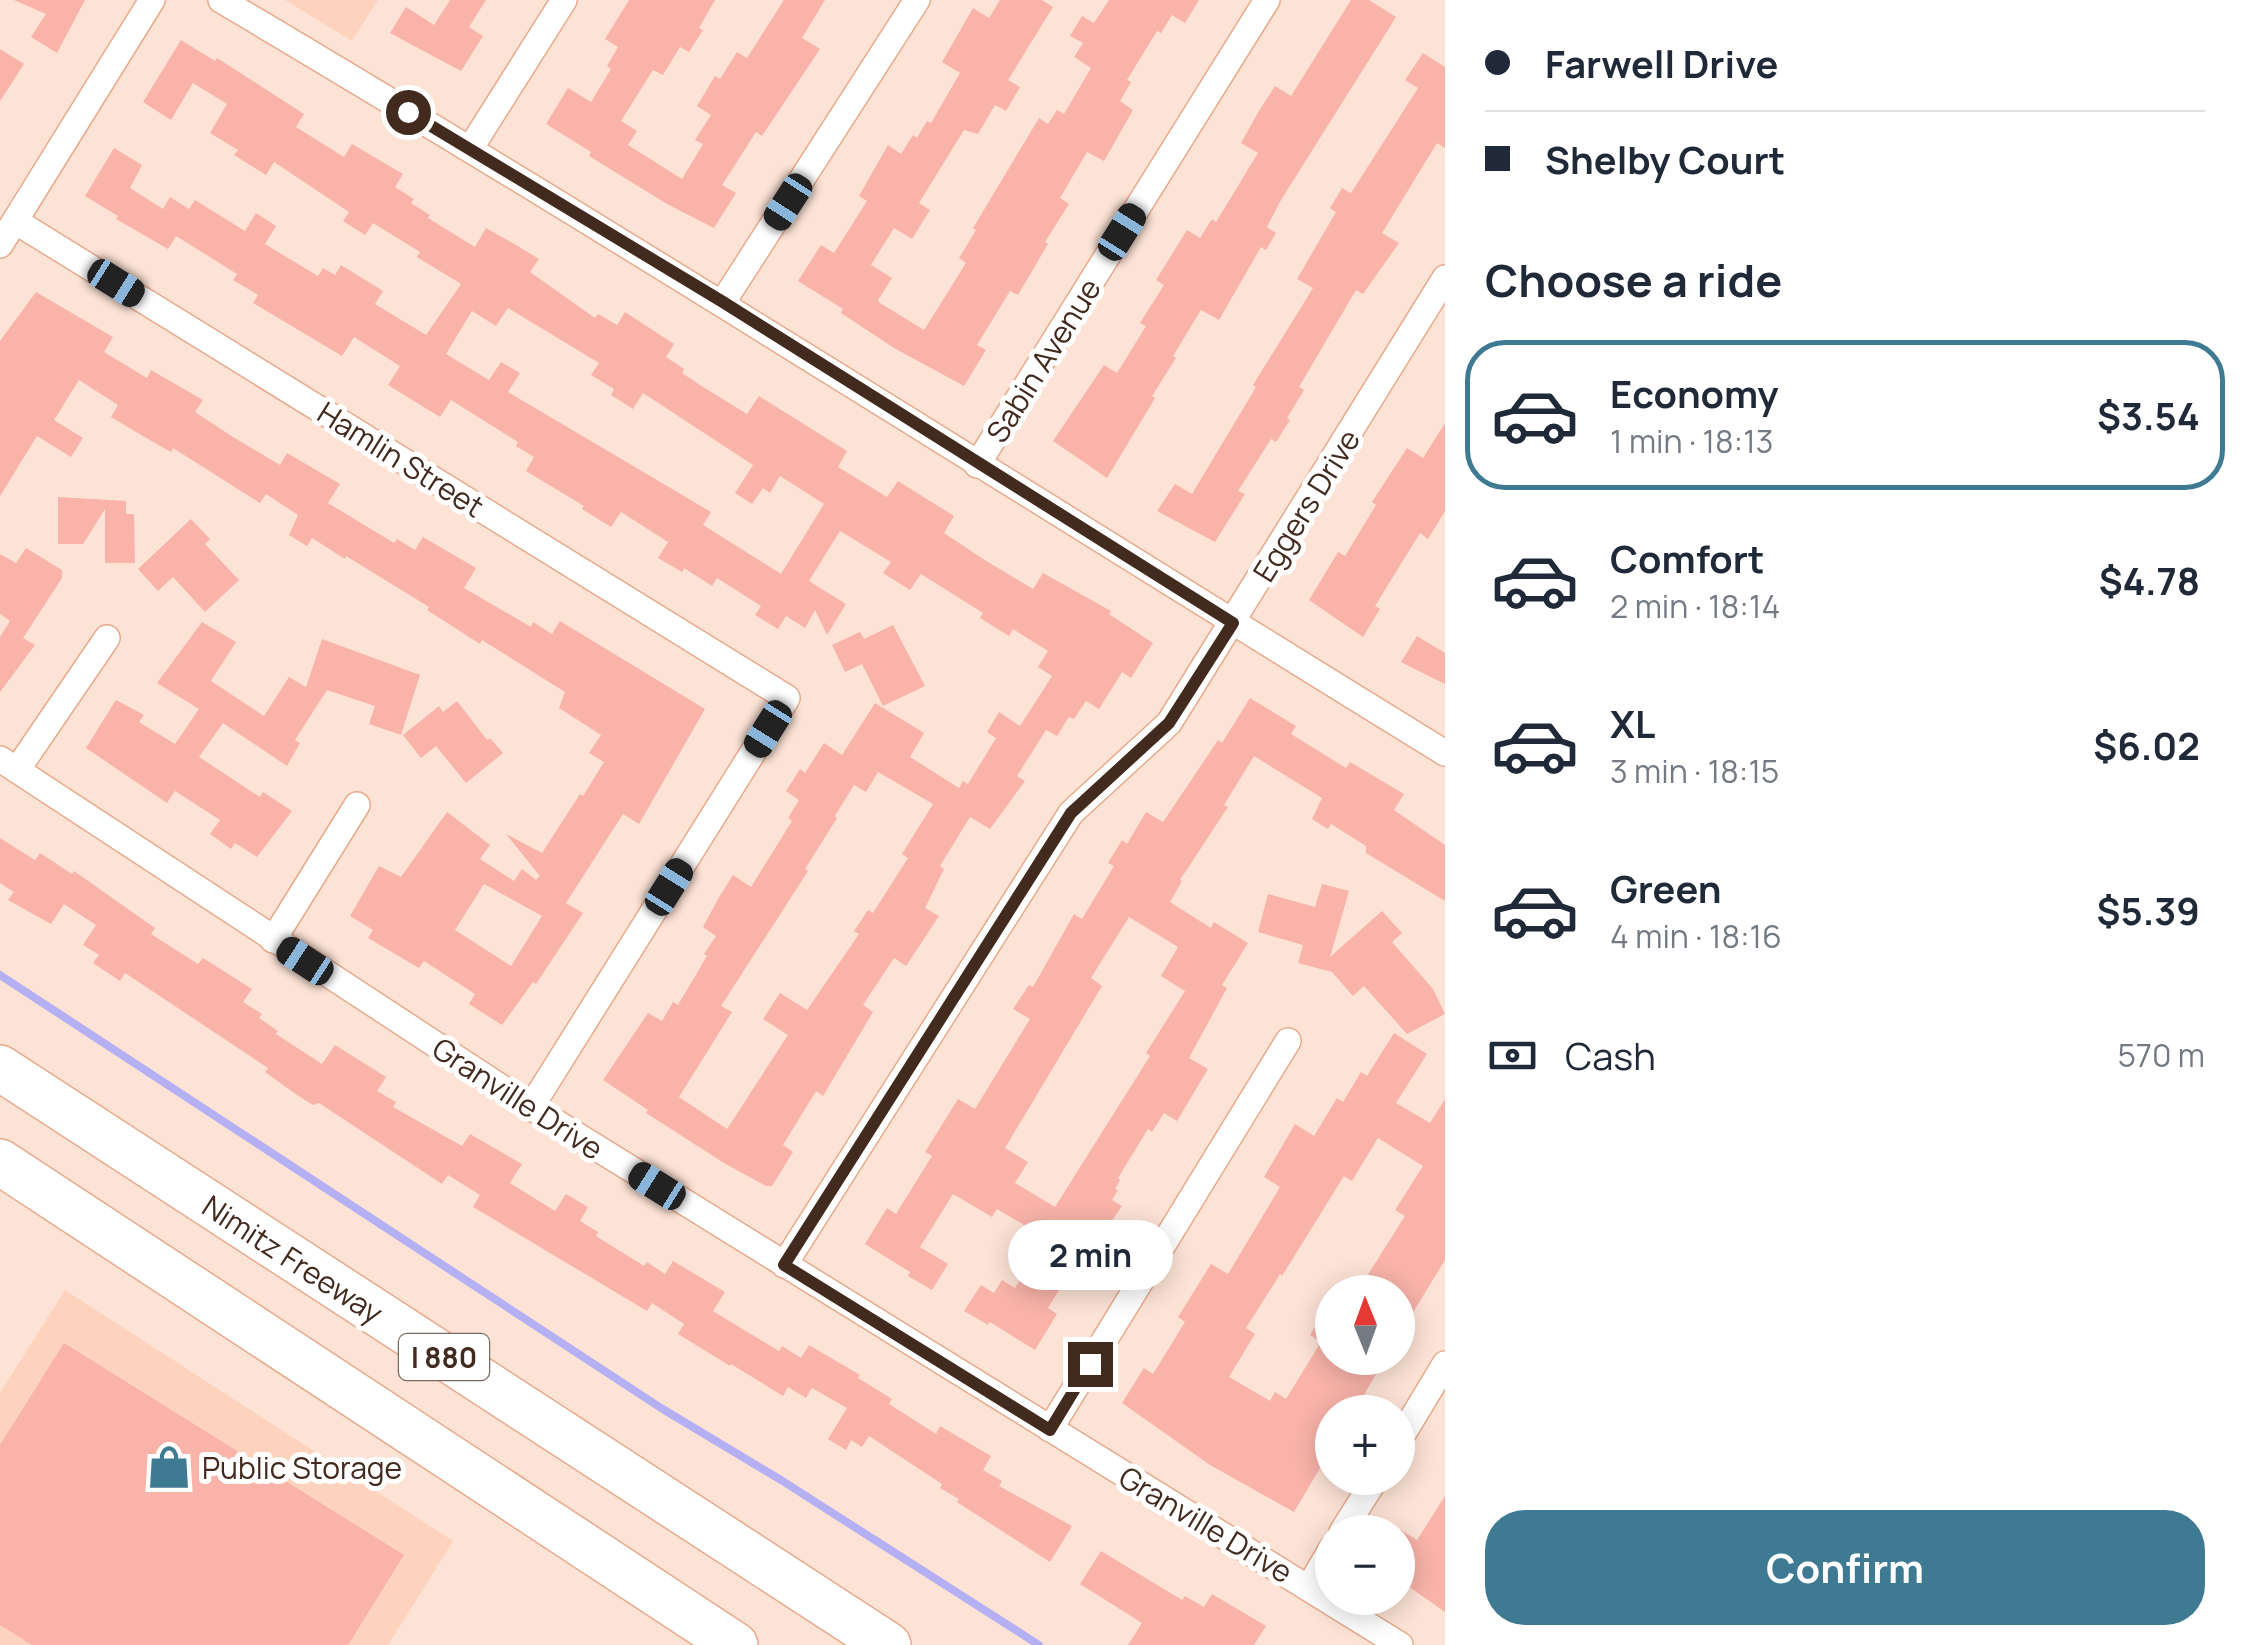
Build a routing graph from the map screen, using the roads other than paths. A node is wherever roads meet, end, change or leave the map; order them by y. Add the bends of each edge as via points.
1 (152, 0) edge
2 (221, 0) edge
3 (564, 0) edge
4 (917, 0) edge
5 (1267, 0) edge
6 (470, 150) junction
7 (15, 221) junction
8 (0, 245) edge
9 (1445, 278) edge
10 (723, 302) junction
11 (978, 464) junction
12 (1233, 623) junction
13 (107, 638) dead end
14 (1445, 753) edge
15 (8, 765) edge
16 (357, 805) dead end
17 (273, 940) junction
18 (1288, 1040) dead end
19 (0, 1068) edge
20 (531, 1107) junction
21 (0, 1162) edge
22 (784, 1265) junction
23 (1445, 1364) edge
24 (1415, 1414) edge
25 (1050, 1430) junction
26 (1315, 1577) edge
27 (1309, 1587) junction
28 (735, 1645) edge
29 (888, 1645) edge
30 (1400, 1645) edge

1 - 7 street
2 - 6 street
3 - 6 street
4 - 10 street
5 - 11 street, Sabin Avenue
6 - 10 street
7 - 8 street
7 - 20 street, Hamlin Street via 788,698
9 - 12 street, Eggers Drive
10 - 11 street
11 - 12 street
12 - 14 street
12 - 22 street, Eggers Drive via 1169,723 1071,813
13 - 15 street
15 - 17 street, Granville Drive
16 - 17 street
17 - 20 street, Granville Drive
18 - 25 street
19 - 29 highway, Nimitz Freeway / I 880
20 - 22 street, Granville Drive
21 - 28 highway, I 880
22 - 25 street, Granville Drive
23 - 24 street
25 - 27 street, Granville Drive
26 - 27 street
27 - 30 street, Granville Drive

